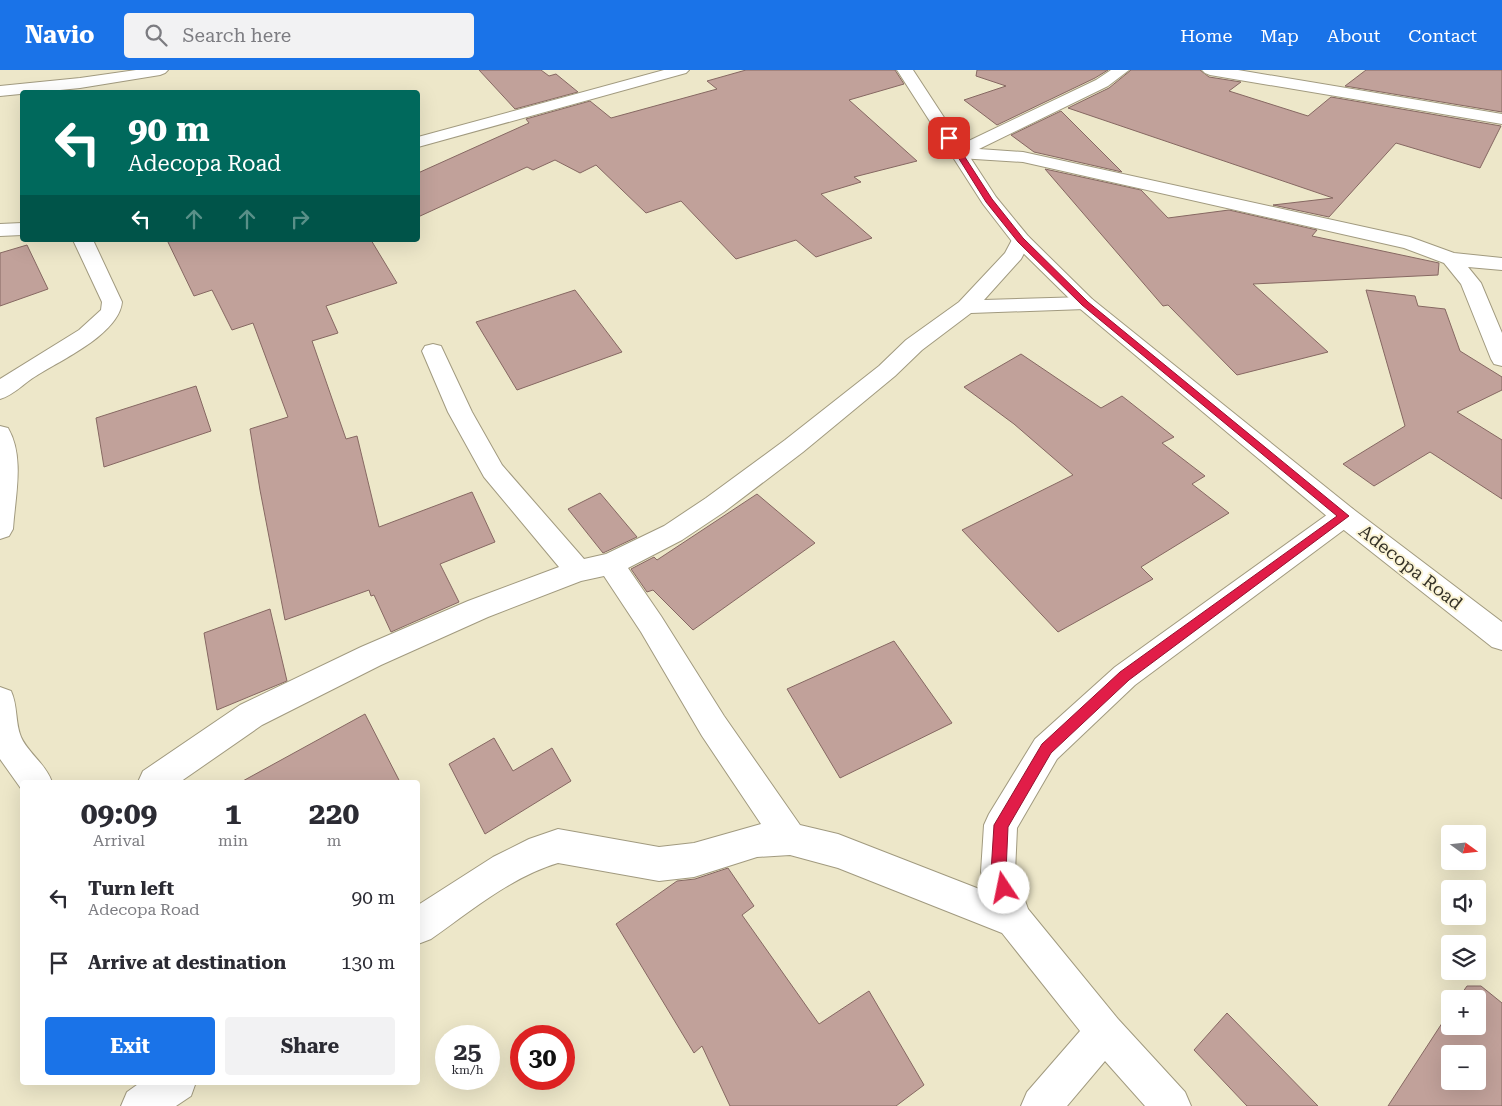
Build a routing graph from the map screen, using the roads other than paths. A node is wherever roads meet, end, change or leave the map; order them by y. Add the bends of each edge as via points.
1 (160, 70) edge
2 (681, 70) edge
3 (905, 70) edge
4 (1121, 70) edge
5 (1210, 70) edge
6 (0, 91) edge
7 (1502, 118) edge
8 (420, 141) edge
9 (959, 153) junction
10 (20, 229) edge
11 (0, 230) edge
12 (1020, 240) junction
13 (85, 242) edge
14 (1452, 258) junction
15 (1502, 264) edge
16 (1085, 304) junction
17 (966, 307) junction
18 (433, 351) dead end
19 (1502, 359) edge
20 (0, 391) edge
21 (0, 434) edge
22 (1344, 516) junction
23 (0, 530) edge
24 (612, 564) junction
25 (578, 571) junction
26 (1502, 638) edge
27 (0, 700) edge
28 (34, 780) edge
29 (157, 780) edge
30 (790, 840) junction
31 (1014, 920) junction
32 (420, 925) edge
33 (1105, 1032) junction
34 (1041, 1106) edge
35 (1171, 1106) edge

1 - 6 street
2 - 8 street
3 - 9 street, Adecopa Road
4 - 9 street via 1102,83
5 - 7 street
9 - 12 street, Adecopa Road
9 - 14 street via 1023,157 1410,243
10 - 11 street
12 - 16 street, Adecopa Road
12 - 17 street via 1014,255
13 - 20 street via 112,302 111,311 87,335
14 - 15 street
14 - 19 street via 1471,283
16 - 17 street
16 - 22 street, Adecopa Road
17 - 24 street via 914,345 887,371 794,446 715,505 673,533
18 - 25 street via 460,412 493,471
21 - 23 street via 6,458
22 - 26 street, Adecopa Road
22 - 31 street via 1125,676 1046,748 1001,825 998,872
24 - 25 street
24 - 30 street via 713,726
25 - 29 street via 478,609 371,656 252,715
27 - 28 street via 6,742
30 - 31 street via 838,851
30 - 32 street via 757,841 694,860 660,864 558,846 542,850 501,872
31 - 33 street
33 - 34 street
33 - 35 street

